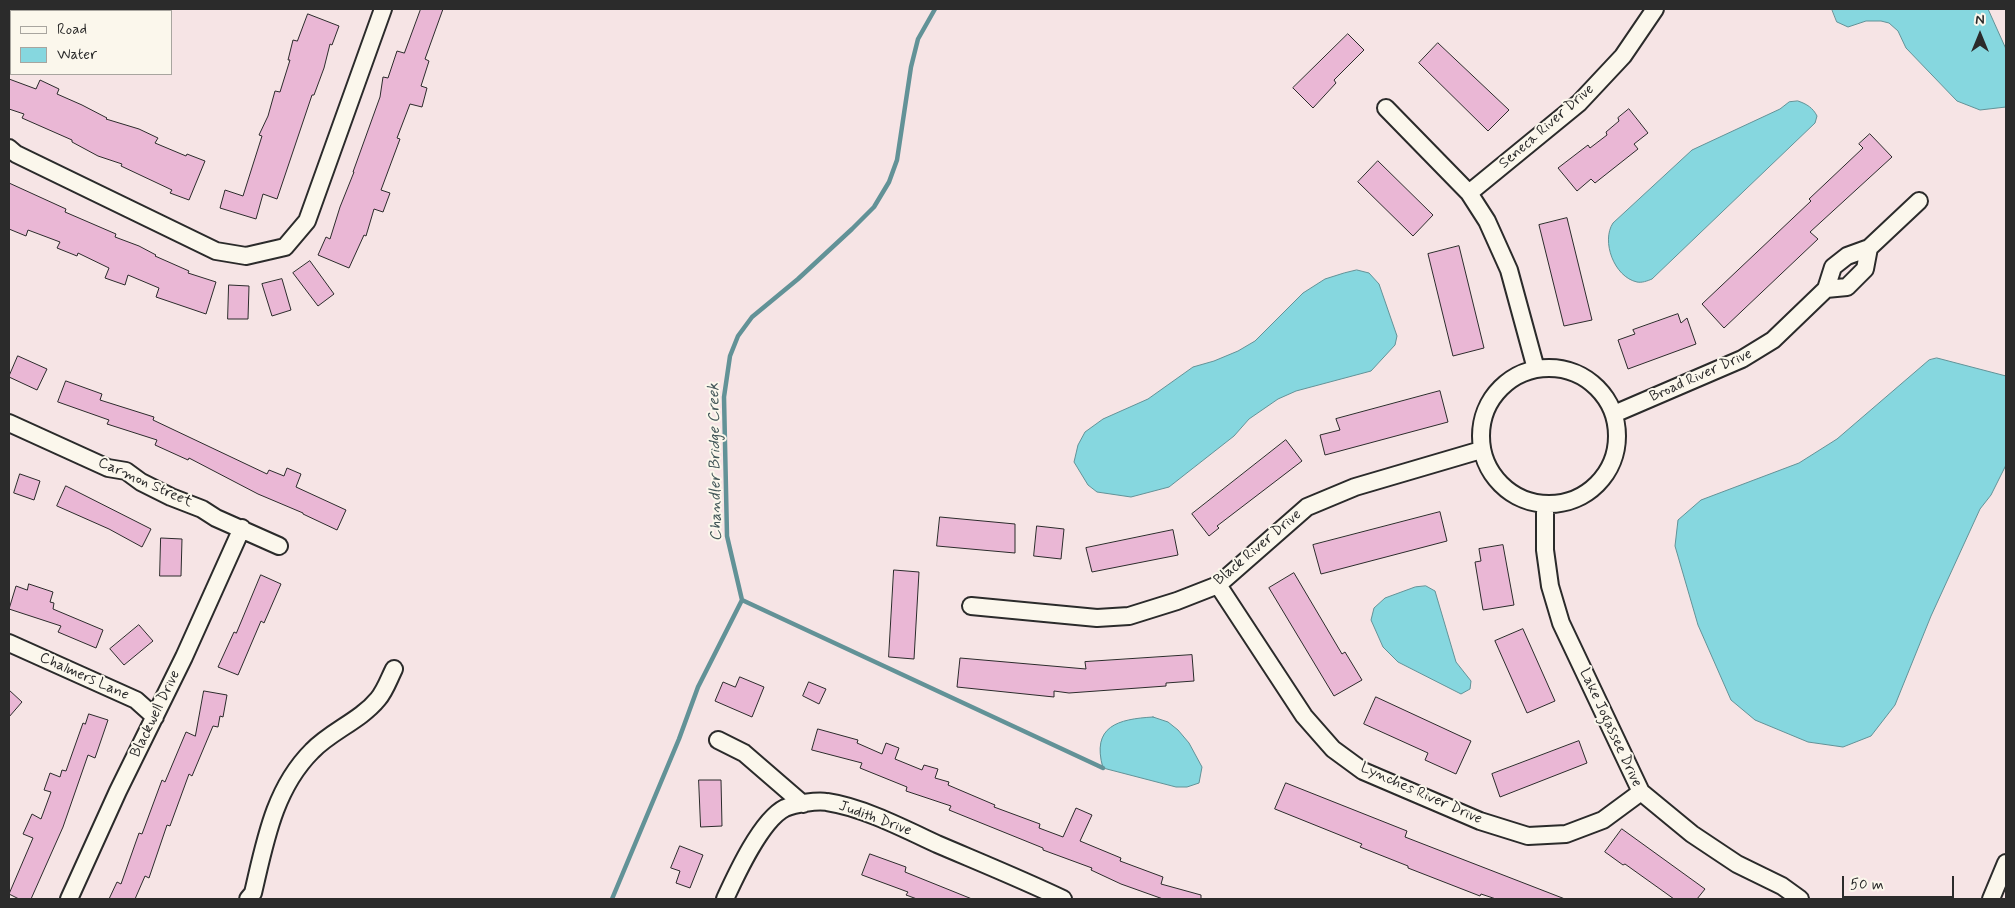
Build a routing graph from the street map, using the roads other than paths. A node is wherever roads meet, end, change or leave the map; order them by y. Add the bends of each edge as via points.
1 (384, 9) edge
2 (1652, 10) edge
3 (1386, 108) dead end
4 (9, 148) edge
5 (1469, 193) junction
6 (1919, 201) dead end
7 (1869, 248) junction
8 (1826, 289) junction
9 (1536, 369) junction
10 (1614, 414) junction
11 (9, 423) edge
12 (1482, 450) junction
13 (1545, 507) junction
14 (242, 528) junction
15 (279, 546) dead end
16 (1218, 584) junction
17 (970, 606) dead end
18 (9, 643) edge
19 (394, 669) dead end
20 (155, 717) junction
21 (718, 740) dead end
22 (1641, 792) junction
23 (803, 804) junction
24 (2006, 863) edge
25 (68, 899) edge
26 (248, 899) edge
27 (725, 899) edge
28 (1063, 899) edge
29 (1800, 899) edge
30 (1991, 899) edge

1 - 4 street via 307,221 285,247 246,256 216,251
2 - 5 street, Seneca River Drive via 1623,56 1580,103
3 - 5 street
5 - 9 street via 1487,221 1509,270
6 - 7 street, Broad River Drive
7 - 8 street, Broad River Drive via 1847,256 1833,267
7 - 8 street via 1865,269 1847,287
8 - 10 street, Broad River Drive via 1758,350
9 - 10 street via 1560,368 1589,380 1606,397
9 - 12 street via 1504,384 1490,400 1482,422
10 - 13 street via 1618,438 1611,466 1597,485 1569,503
11 - 14 street, Carmon Street via 108,468 126,472 171,497
12 - 13 street via 1490,472 1515,496
12 - 16 street, Black River Drive via 1355,488 1307,507
13 - 22 street, Lake Jogassee Drive via 1545,550 1550,586 1561,623
14 - 15 street, Carmon Street
14 - 20 street, Blackwell Drive
16 - 17 street, Black River Drive via 1129,616 1097,618
16 - 22 street, Lynches River Drive via 1304,716 1333,749 1363,771 1480,821 1528,836 1566,834 1603,820
18 - 20 street, Chalmers Lane via 136,700
19 - 26 street via 379,699 298,765 279,797 270,821 253,893
20 - 25 street, Blackwell Drive
21 - 23 street via 744,753
22 - 29 street, Lake Jogassee Drive via 1692,834
23 - 27 street, Judith Drive via 786,808 765,827 748,852
23 - 28 street, Judith Drive via 826,802 856,810
24 - 30 street

